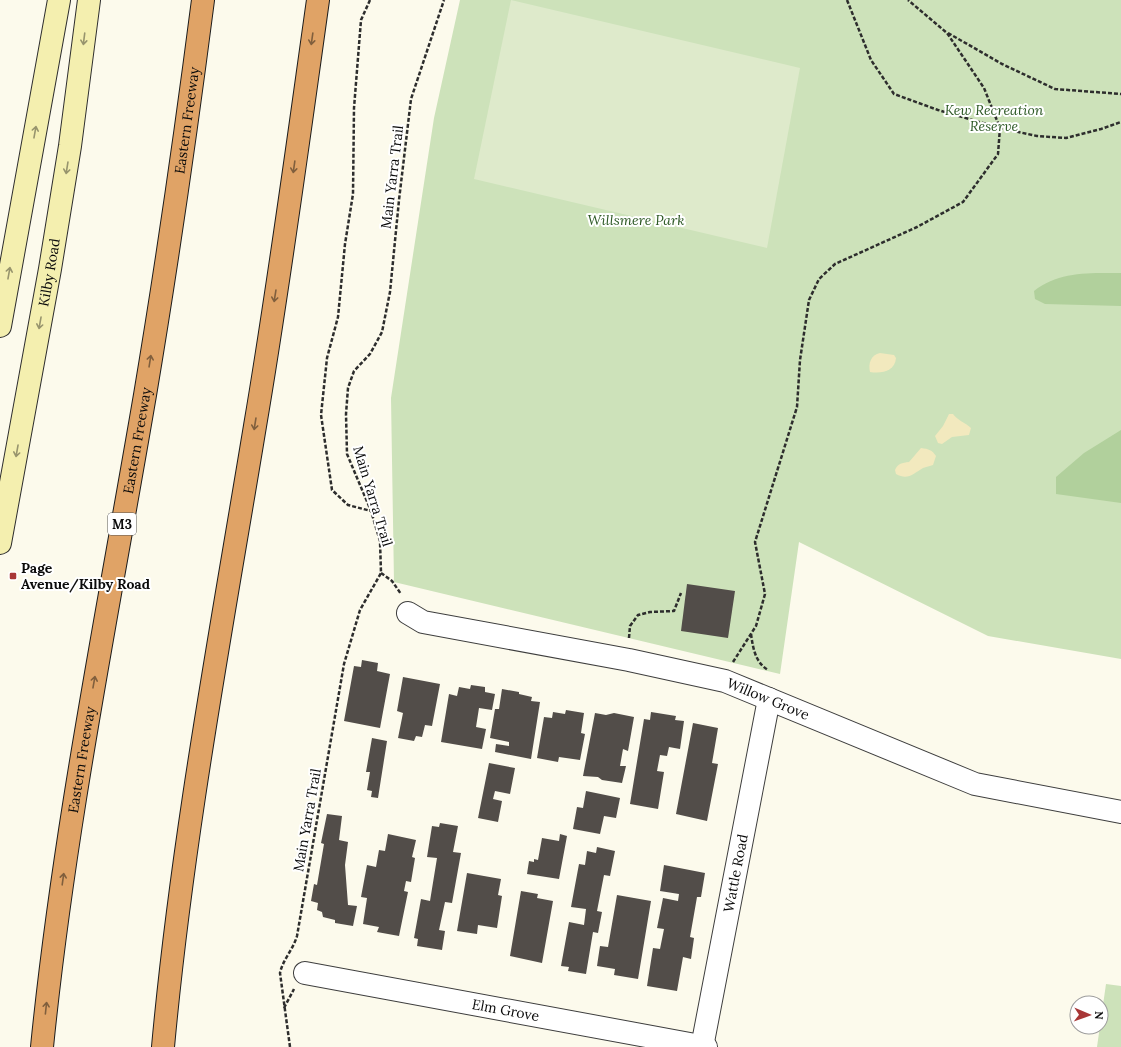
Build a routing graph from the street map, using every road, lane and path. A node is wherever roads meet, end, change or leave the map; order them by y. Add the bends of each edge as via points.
1 (59, 0) edge
2 (89, 0) edge
3 (203, 0) edge
4 (318, 0) edge
5 (370, 0) edge
6 (444, 0) edge
7 (847, 0) edge
8 (908, 0) edge
9 (947, 33) junction
10 (1121, 94) edge
11 (1121, 122) edge
12 (1000, 128) junction
13 (0, 326) edge
14 (370, 511) junction
15 (0, 543) edge
16 (380, 573) junction
17 (681, 593) dead end
18 (408, 612) joint
19 (751, 634) junction
20 (628, 660) junction
21 (768, 670) dead end
22 (725, 681) junction
23 (769, 699) junction
24 (1121, 812) edge
25 (305, 973) dead end
26 (704, 1046) edge
27 (42, 1047) edge
28 (163, 1047) edge
29 (290, 1047) edge

13 -> 1 street
2 -> 15 street, Kilby Road via 68,161
27 -> 3 highway, Eastern Freeway / M3 via 70,825 145,393 179,180
4 -> 28 highway via 264,370 205,729 178,915
5 - 14 path via 361,20 354,108 353,194 338,316 326,358 321,415 332,490 348,505
6 - 14 path, Main Yarra Trail via 411,100 390,292 382,332 370,354 354,371 348,388 347,454
7 - 12 path via 871,60 894,94
8 - 9 path
9 - 10 path via 1002,64 1055,89
9 - 12 path via 984,88
11 - 12 path via 1066,138 1037,136
12 - 19 path via 998,154 963,202 917,227 835,264 819,279 809,300 800,360 797,407 755,542 765,594 756,626
14 - 16 path, Main Yarra Trail via 380,542
16 - 18 path via 392,580
16 - 29 path, Main Yarra Trail via 360,610 344,664 297,936 293,949 282,962 280,973
17 - 20 path via 674,611 638,615 630,626
18 - 20 street, Willow Grove via 423,622
19 - 21 path via 756,657 761,666
19 - 22 path via 728,668
20 - 22 street, Willow Grove
22 - 23 street, Willow Grove
23 - 24 street, Willow Grove via 975,784
23 - 26 street, Wattle Road
25 - 26 street, Elm Grove

